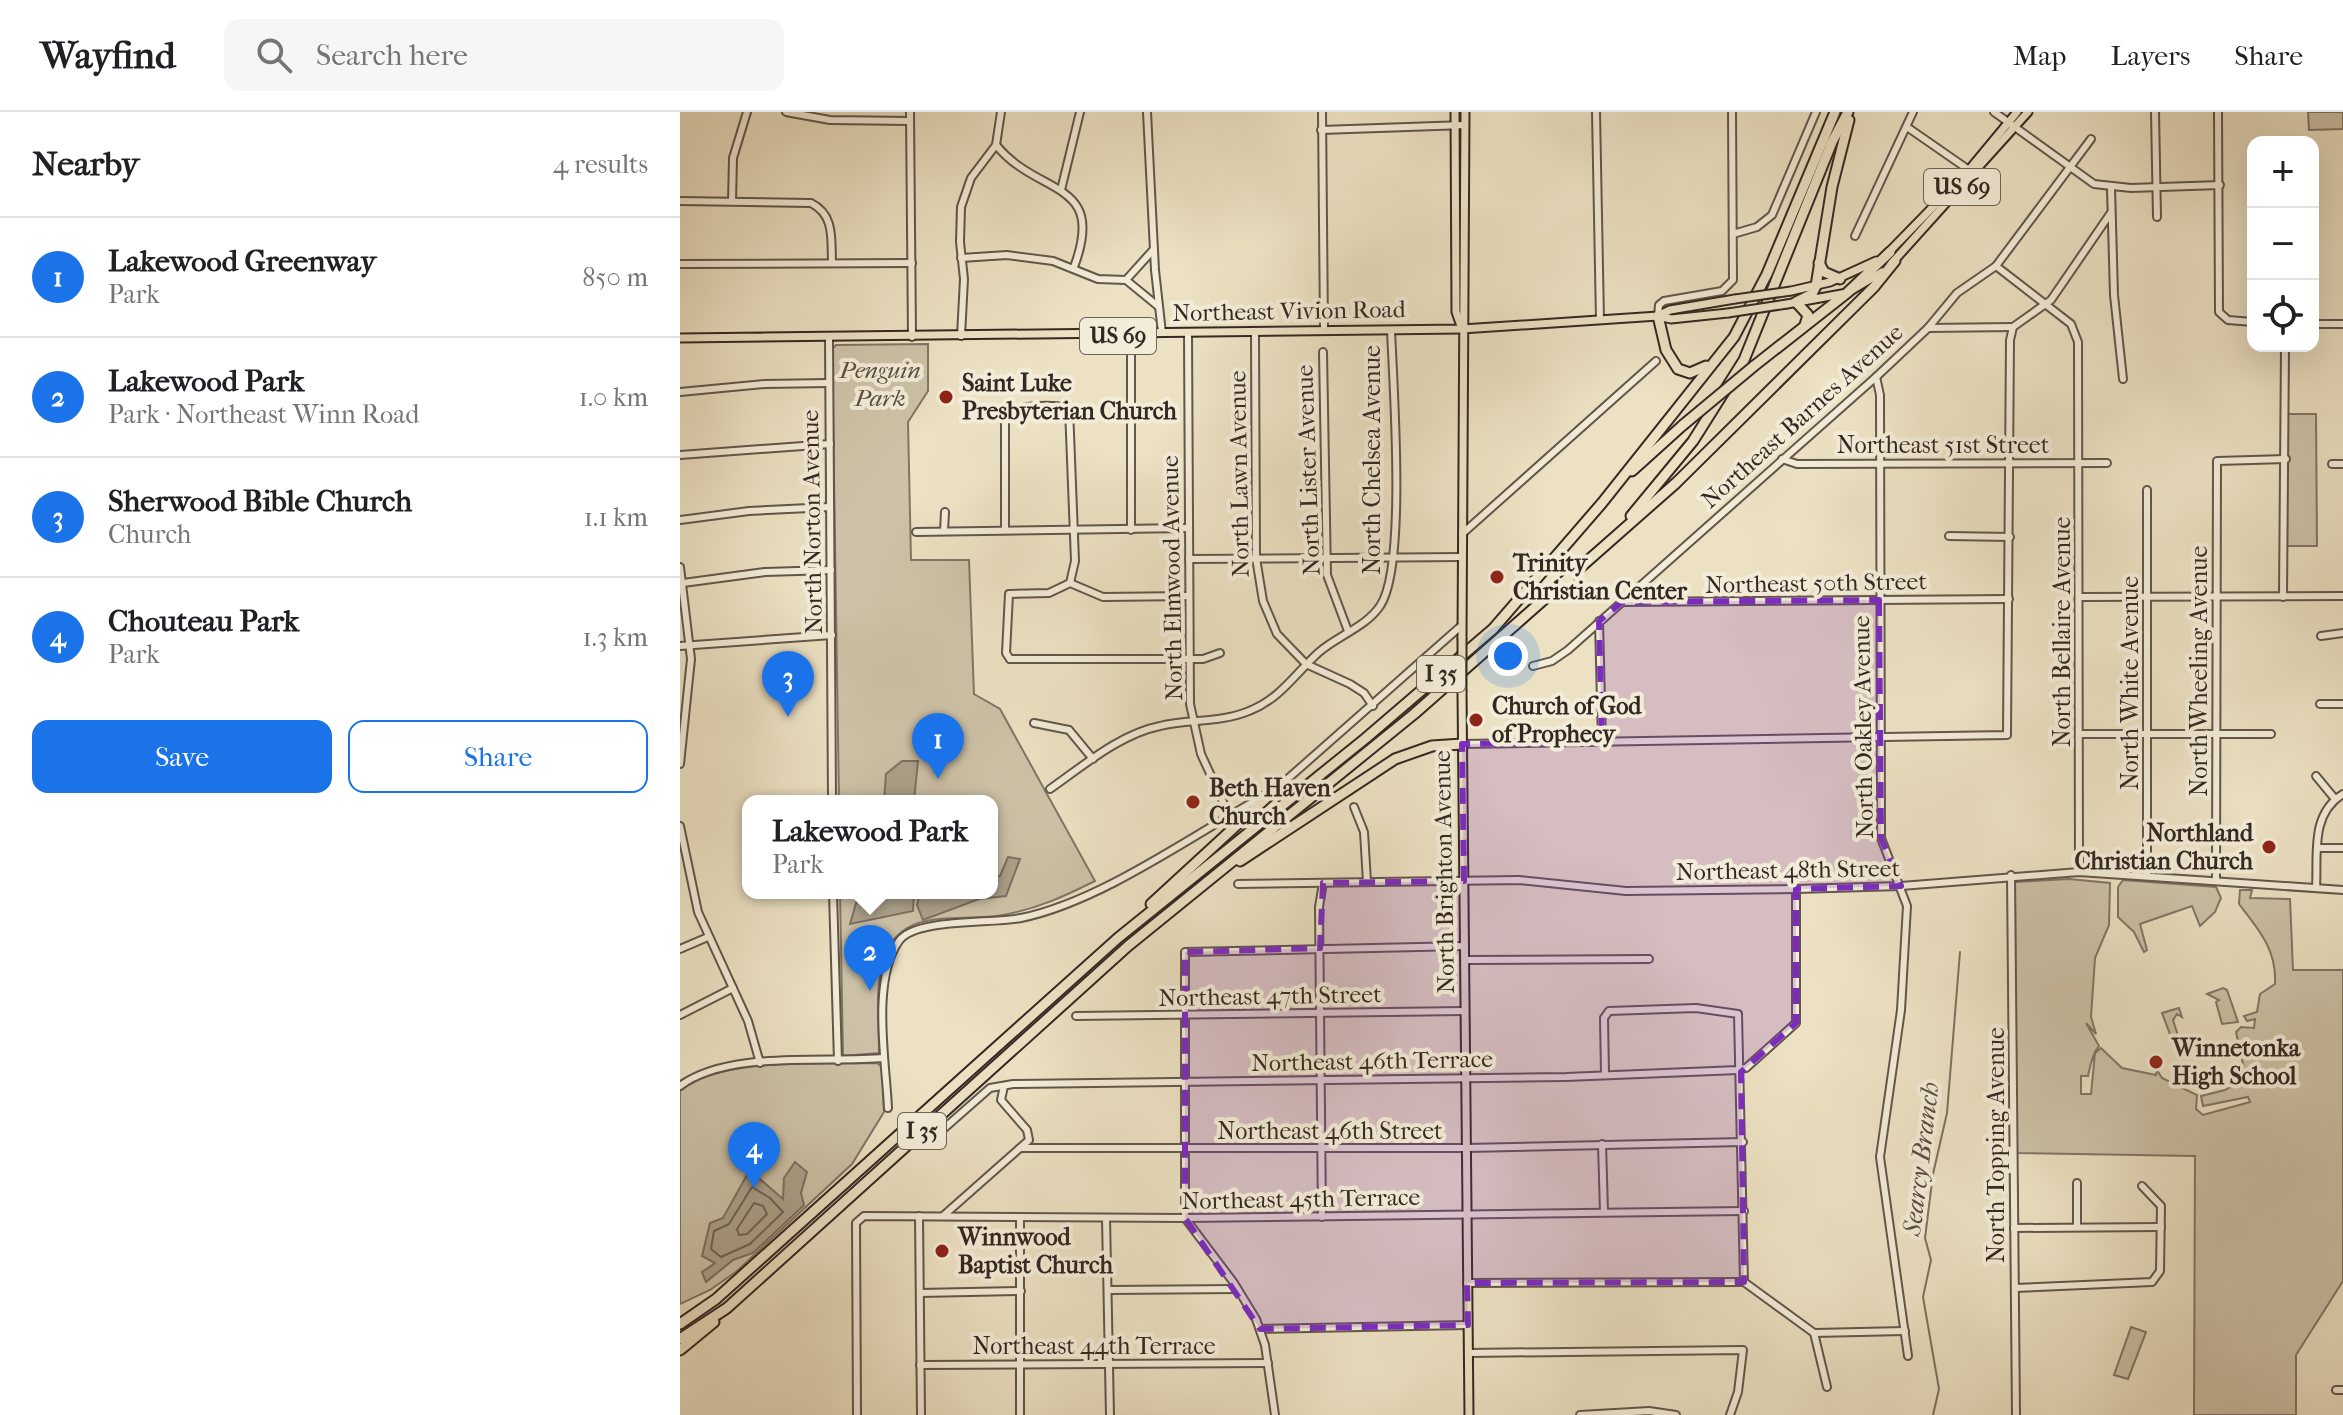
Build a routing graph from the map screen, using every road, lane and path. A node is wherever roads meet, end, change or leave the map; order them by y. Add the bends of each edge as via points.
1 (747, 112) edge
2 (786, 112) edge
3 (910, 112) edge
4 (1001, 112) edge
5 (1080, 112) edge
6 (1147, 112) edge
7 (1322, 112) edge
8 (1455, 112) edge
9 (1465, 112) edge
10 (1596, 112) edge
11 (1732, 112) edge
12 (1816, 112) edge
13 (1835, 112) edge
14 (1850, 112) edge
15 (1913, 112) edge
16 (1994, 112) edge
17 (2017, 112) edge
18 (2028, 112) edge
19 (2155, 112) edge
20 (2218, 112) edge
21 (910, 121) junction
22 (1455, 125) junction
23 (1465, 125) junction
24 (2013, 126) junction
25 (1907, 127) junction
26 (1321, 130) junction
27 (2091, 139) dead end
28 (996, 145) junction
29 (2069, 167) junction
30 (1969, 170) junction
31 (2220, 185) junction
32 (2111, 188) junction
33 (2155, 188) junction
34 (1061, 190) junction
35 (680, 201) edge
36 (732, 201) junction
37 (2110, 214) junction
38 (2157, 217) dead end
39 (1733, 234) junction
40 (1855, 236) dead end
41 (1154, 249) junction
42 (1892, 257) junction
43 (961, 258) junction
44 (832, 263) junction
45 (912, 263) junction
46 (1819, 263) junction
47 (680, 264) edge
48 (1996, 266) junction
49 (1074, 267) junction
50 (1840, 279) junction
51 (1126, 280) junction
52 (1816, 286) junction
53 (1847, 293) junction
54 (1792, 303) junction
55 (2045, 305) junction
56 (1159, 307) junction
57 (1658, 316) junction
58 (1600, 320) junction
59 (2247, 322) edge
60 (2319, 324) edge
61 (2343, 324) edge
62 (1805, 325) junction
63 (2013, 327) junction
64 (1928, 328) junction
65 (1462, 329) junction
66 (1324, 330) junction
67 (1391, 330) junction
68 (1255, 332) junction
69 (1162, 333) junction
70 (1188, 333) junction
71 (1131, 335) junction
72 (961, 336) junction
73 (912, 337) junction
74 (680, 338) edge
75 (829, 338) junction
76 (1323, 352) dead end
77 (2285, 352) edge
78 (1715, 360) junction
79 (1656, 361) dead end
80 (1876, 377) junction
81 (2123, 379) dead end
82 (829, 383) junction
83 (680, 392) edge
84 (830, 444) junction
85 (680, 455) edge
86 (1782, 459) junction
87 (2286, 459) junction
88 (2079, 462) junction
89 (1880, 463) junction
90 (2010, 463) junction
91 (2107, 463) dead end
92 (2332, 464) dead end
93 (2343, 464) edge
94 (2147, 490) dead end
95 (1602, 503) junction
96 (830, 507) junction
97 (945, 512) dead end
98 (680, 520) edge
99 (1189, 528) junction
100 (1005, 530) junction
101 (1075, 530) junction
102 (1131, 530) junction
103 (944, 531) junction
104 (916, 532) dead end
105 (1462, 534) junction
106 (1616, 534) junction
107 (1949, 536) dead end
108 (2010, 537) junction
109 (1462, 557) junction
110 (1256, 558) junction
111 (1327, 558) junction
112 (1189, 559) junction
113 (1394, 559) junction
114 (680, 567) edge
115 (831, 570) junction
116 (683, 583) junction
117 (1070, 583) junction
118 (1189, 596) junction
119 (2343, 596) edge
120 (2079, 597) junction
121 (2147, 597) junction
122 (2283, 597) junction
123 (2218, 598) junction
124 (2009, 599) junction
125 (1879, 600) junction
126 (1622, 602) junction
127 (1599, 621) junction
128 (1461, 626) junction
129 (1348, 631) junction
130 (2343, 633) edge
131 (832, 635) junction
132 (2321, 636) dead end
133 (690, 645) junction
134 (680, 646) edge
135 (1220, 653) dead end
136 (1010, 659) junction
137 (1189, 659) junction
138 (1306, 664) junction
139 (1005, 665) dead end
140 (1533, 666) dead end
141 (2320, 704) dead end
142 (2343, 704) edge
143 (1373, 706) junction
144 (682, 710) edge
145 (1192, 721) junction
146 (1034, 723) dead end
147 (2080, 734) junction
148 (2216, 734) junction
149 (2271, 734) dead end
150 (2149, 736) junction
151 (1879, 737) junction
152 (1602, 742) junction
153 (1462, 744) junction
154 (1093, 759) junction
155 (680, 764) edge
156 (2316, 776) dead end
157 (1050, 789) dead end
158 (1275, 790) junction
159 (2343, 794) edge
160 (832, 795) edge
161 (2335, 799) junction
162 (1354, 807) dead end
163 (1229, 815) junction
164 (680, 826) edge
165 (2318, 848) junction
166 (2343, 848) edge
167 (2079, 872) junction
168 (2011, 875) junction
169 (2147, 875) junction
170 (1464, 881) junction
171 (2216, 881) junction
172 (1207, 882) junction
173 (1367, 882) junction
174 (691, 883) junction
175 (1323, 883) junction
176 (1238, 884) dead end
177 (682, 885) dead end
178 (1901, 886) junction
179 (2316, 888) junction
180 (1796, 889) junction
181 (2342, 889) edge
182 (833, 899) edge
183 (708, 937) junction
184 (1118, 938) junction
185 (1465, 946) junction
186 (1320, 948) junction
187 (680, 949) edge
188 (1649, 959) dead end
189 (1465, 960) junction
190 (733, 988) junction
191 (1465, 1011) junction
192 (1321, 1013) junction
193 (680, 1015) edge
194 (1185, 1015) junction
195 (1076, 1016) dead end
196 (884, 1058) junction
197 (838, 1061) junction
198 (760, 1063) junction
199 (1741, 1069) junction
200 (1605, 1074) junction
201 (1466, 1079) junction
202 (1321, 1080) junction
203 (1185, 1082) junction
204 (680, 1086) edge
205 (1004, 1086) junction
206 (888, 1108) dead end
207 (932, 1139) dead end
208 (1743, 1142) junction
209 (1602, 1144) junction
210 (1021, 1148) junction
211 (1322, 1148) junction
212 (1466, 1148) junction
213 (1185, 1150) junction
214 (2077, 1183) dead end
215 (2142, 1186) dead end
216 (1744, 1211) junction
217 (1604, 1212) junction
218 (1467, 1214) junction
219 (919, 1216) junction
220 (943, 1216) junction
221 (1322, 1217) junction
222 (1020, 1218) junction
223 (1106, 1218) junction
224 (1185, 1218) junction
225 (2077, 1227) junction
226 (2161, 1227) junction
227 (2014, 1228) junction
228 (1744, 1282) junction
229 (1467, 1283) junction
230 (2015, 1288) junction
231 (1238, 1289) junction
232 (1109, 1290) junction
233 (1021, 1291) junction
234 (920, 1293) junction
235 (727, 1308) junction
236 (680, 1322) edge
237 (1468, 1325) junction
238 (1260, 1329) junction
239 (1905, 1331) junction
240 (1814, 1333) junction
241 (680, 1339) edge
242 (680, 1350) edge
243 (1468, 1353) junction
244 (1908, 1356) dead end
245 (1268, 1363) junction
246 (1110, 1364) junction
247 (920, 1365) junction
248 (1021, 1365) junction
249 (1827, 1387) dead end
250 (1584, 1414) edge
251 (1661, 1414) edge
252 (857, 1415) edge
253 (921, 1415) edge
254 (1020, 1415) edge
255 (1110, 1415) edge
256 (1275, 1415) edge
257 (1469, 1415) edge
258 (1676, 1415) edge
259 (1730, 1415) edge
260 (2016, 1415) edge

1 - 36 street via 734,146
2 - 21 street via 830,120
3 - 21 street
4 - 28 street
5 - 34 street
6 - 41 street
7 - 26 street, North Lister Avenue
8 - 22 main road, North Brighton Avenue
9 - 23 main road, North Brighton Avenue
10 - 58 street
11 - 39 street
12 - 39 street via 1772,215 1757,227
13 - 78 highway, I 35 via 1767,274 1734,337
14 - 46 highway
14 - 106 highway, I 35 via 1832,142 1744,360 1693,441
15 - 25 street
16 - 24 street
17 - 24 main road, Northeast Vivion Road / US 69
18 - 24 main road, Northeast Vivion Road / US 69
19 - 33 street
20 - 31 street
21 - 45 street
22 - 23 street
22 - 26 street
22 - 65 main road, North Brighton Avenue via 1456,312
23 - 65 main road, North Brighton Avenue
24 - 29 street
24 - 30 main road, Northeast Vivion Road / US 69
24 - 42 main road, Northeast Vivion Road / US 69
25 - 30 street
25 - 40 street
26 - 66 street, North Lister Avenue
27 - 29 street, Northeast Barnes Avenue
28 - 34 street via 1041,182
28 - 43 street via 964,196
29 - 32 street via 2094,184
29 - 48 street, Northeast Barnes Avenue
30 - 42 main road, Northeast Vivion Road / US 69
31 - 33 street
31 - 59 street via 2221,316
32 - 33 street
32 - 37 street
33 - 38 street
34 - 49 street via 1085,221
35 - 36 street
36 - 44 street via 814,205 830,225
37 - 55 street
37 - 81 street
39 - 57 street via 1730,286 1664,301
41 - 51 street
41 - 56 street
42 - 50 main road, Northeast Vivion Road / US 69
42 - 53 highway
42 - 106 highway via 1874,287 1705,456
43 - 49 street via 1024,256
43 - 72 street
44 - 45 street
44 - 47 street
45 - 73 street
46 - 50 highway via 1824,272
46 - 52 highway
48 - 55 street, North Bellaire Avenue
48 - 64 street, Northeast Barnes Avenue via 1957,293
49 - 51 street via 1098,279
50 - 52 main road, Northeast Vivion Road / US 69
51 - 56 street
52 - 54 highway via 1812,294
52 - 57 main road, Northeast Vivion Road / US 69, bridge
53 - 54 main road, Northeast Vivion Road / US 69
53 - 62 highway
54 - 57 main road, Northeast Vivion Road / US 69, bridge via 1671,319
54 - 62 highway via 1808,315
55 - 63 street
55 - 88 street, North Bellaire Avenue via 2075,330
56 - 69 street
57 - 58 main road, Northeast Vivion Road / US 69
57 - 78 highway via 1666,350 1678,369 1697,372
58 - 65 main road, Northeast Vivion Road / US 69
60 - 61 street
62 - 95 highway, bridge via 1683,425
63 - 64 street
63 - 90 street
64 - 80 street, Northeast Barnes Avenue
65 - 67 main road, Northeast Vivion Road / US 69
65 - 105 main road, North Brighton Avenue
66 - 67 main road, Northeast Vivion Road / US 69
66 - 68 main road, Northeast Vivion Road / US 69
67 - 113 street, North Chelsea Avenue
68 - 70 main road, Northeast Vivion Road / US 69
68 - 110 street, North Lawn Avenue
69 - 70 main road, Northeast Vivion Road / US 69
69 - 71 main road, Northeast Vivion Road / US 69
70 - 99 street, North Elmwood Avenue
71 - 72 main road, Northeast Vivion Road / US 69
71 - 102 street
72 - 73 main road, Northeast Vivion Road / US 69
73 - 75 main road, Northeast Vivion Road / US 69
74 - 75 main road, Northeast Vivion Road / US 69
75 - 82 street, North Norton Avenue
76 - 111 street, North Lister Avenue
77 - 87 street
78 - 95 highway, I 35
79 - 105 street
80 - 86 street, Northeast Barnes Avenue
80 - 89 street, North Oakley Avenue
82 - 83 street
82 - 84 street, North Norton Avenue
84 - 85 street
84 - 96 street, North Norton Avenue
86 - 89 street, Northeast 51st Street via 1797,464
86 - 126 street, Northeast Barnes Avenue
87 - 122 street
87 - 123 street, North Wheeling Avenue via 2217,461
88 - 90 street, Northeast 51st Street
88 - 91 street, Northeast 51st Street
88 - 120 street, North Bellaire Avenue
89 - 90 street, Northeast 51st Street
89 - 125 street, North Oakley Avenue
90 - 108 street
92 - 93 street
94 - 121 street, North White Avenue
95 - 184 highway, I 35 via 1493,629
96 - 98 street
96 - 115 street, North Norton Avenue
97 - 103 street
99 - 102 street
99 - 112 street, North Elmwood Avenue
100 - 101 street
100 - 101 street via 1005,418 1018,409 1071,406
100 - 103 street
101 - 102 street
101 - 117 street
103 - 104 street
105 - 109 main road, North Brighton Avenue
106 - 172 highway, I 35 via 1414,714
107 - 108 street
108 - 124 street
109 - 113 street
109 - 128 main road, North Brighton Avenue
110 - 111 street
110 - 112 street
110 - 138 street, North Lawn Avenue via 1269,621
111 - 113 street
111 - 129 street, North Lister Avenue via 1331,592
112 - 118 street, North Elmwood Avenue
113 - 129 street, North Chelsea Avenue via 1380,606
114 - 116 street
115 - 116 street via 751,573
115 - 131 street, North Norton Avenue
116 - 133 street
117 - 118 street via 1103,597
117 - 136 street via 1049,593 1009,594
118 - 137 street, North Elmwood Avenue
119 - 122 street
120 - 121 street
120 - 147 street, North Bellaire Avenue
121 - 123 street
121 - 150 street, North White Avenue
122 - 123 street
123 - 148 street, North Wheeling Avenue
124 - 125 street, Northeast 50th Street
124 - 151 street via 2006,735
125 - 126 street, Northeast 50th Street
125 - 151 street, North Oakley Avenue
126 - 127 street, Northeast Barnes Avenue
127 - 140 street, Northeast Barnes Avenue via 1552,661
127 - 152 street
128 - 143 street
128 - 153 main road, North Brighton Avenue, bridge
129 - 138 street, North Chelsea Avenue
130 - 132 street
131 - 133 street
131 - 160 street, North Norton Avenue
133 - 134 street
133 - 144 street
135 - 137 street
136 - 137 street
136 - 139 street
137 - 145 street, North Elmwood Avenue
138 - 143 street, North Lawn Avenue via 1350,684
138 - 145 street, North Chelsea Avenue via 1279,694 1251,711
141 - 142 street
143 - 158 street
144 - 155 street
145 - 154 street, North Chelsea Avenue via 1145,730
145 - 163 street, North Elmwood Avenue
146 - 154 street via 1069,730
147 - 150 street
147 - 167 street, North Bellaire Avenue
148 - 149 street
148 - 150 street
148 - 171 street, North Wheeling Avenue
150 - 169 street, North White Avenue
151 - 152 street
151 - 178 street, North Oakley Avenue via 1881,838
152 - 153 street
153 - 170 main road, North Brighton Avenue
153 - 172 highway via 1432,746 1395,759
154 - 157 street, North Chelsea Avenue
156 - 161 street
158 - 163 street
158 - 184 highway
159 - 161 street
161 - 165 street via 2320,819
162 - 173 street via 1364,832
163 - 196 street via 1136,870 1052,909 997,922 910,931 899,939 883,994
164 - 174 street
165 - 166 street
165 - 179 street
167 - 168 street, Northeast 48th Street
167 - 169 street, Northeast 48th Street
168 - 178 street, Northeast 48th Street
168 - 227 street, North Topping Avenue
169 - 171 street, Northeast 48th Street
170 - 173 street, Northeast 48th Street
170 - 180 street, Northeast 48th Street via 1519,880 1626,891
170 - 185 main road, North Brighton Avenue
171 - 179 street, Northeast 48th Street
172 - 235 highway, I 35 via 1128,946
173 - 175 street, Northeast 48th Street
174 - 177 street
174 - 183 street
175 - 176 street, Northeast 48th Street
175 - 186 street
178 - 180 street, Northeast 48th Street
178 - 239 street, North Oakley Avenue via 1907,906 1906,958 1880,1157
179 - 181 street, Northeast 48th Street
180 - 199 street via 1796,1023
182 - 197 street
183 - 187 street
183 - 190 street
184 - 236 highway, I 35 via 716,1299
185 - 186 street
185 - 189 main road, North Brighton Avenue
186 - 192 street
186 - 194 street via 1185,952
188 - 189 street
189 - 191 main road, North Brighton Avenue
190 - 193 street
190 - 198 street
191 - 192 street, Northeast 47th Street
191 - 201 main road, North Brighton Avenue
192 - 194 street, Northeast 47th Street
192 - 202 street
194 - 195 street, Northeast 47th Street
194 - 203 street
196 - 197 street
196 - 206 street
197 - 198 street
198 - 204 street via 729,1064
199 - 200 street, Northeast 46th Terrace
199 - 200 street via 1736,1012 1696,1008 1605,1012
199 - 208 street
200 - 201 street, Northeast 46th Terrace
201 - 202 street, Northeast 46th Terrace
201 - 212 main road, North Brighton Avenue
202 - 203 street, Northeast 46th Terrace
202 - 211 street
203 - 205 street, Northeast 46th Terrace
203 - 213 street
205 - 207 street via 990,1088
205 - 210 street via 1001,1100 1029,1133
208 - 209 street, Northeast 46th Street
208 - 216 street
209 - 212 street, Northeast 46th Street
209 - 217 street
210 - 213 street, Northeast 46th Street
210 - 220 street
211 - 212 street, Northeast 46th Street
211 - 213 street, Northeast 46th Street
211 - 221 street
212 - 218 main road, North Brighton Avenue
213 - 224 street
214 - 225 street
215 - 226 street via 2159,1200
216 - 217 street, Northeast 45th Terrace
216 - 228 street
217 - 218 street, Northeast 45th Terrace
218 - 221 street, Northeast 45th Terrace
218 - 229 main road, North Brighton Avenue
219 - 220 street, Northeast 45th Terrace
219 - 234 street
219 - 252 street, Northeast 45th Terrace via 858,1219
220 - 222 street, Northeast 45th Terrace
221 - 224 street, Northeast 45th Terrace
222 - 223 street, Northeast 45th Terrace
222 - 233 street
223 - 224 street, Northeast 45th Terrace
223 - 232 street
224 - 231 street
225 - 226 street
225 - 227 street
226 - 230 street via 2160,1271 2149,1284
227 - 230 street, North Topping Avenue
228 - 229 street
228 - 240 street
229 - 237 main road, North Brighton Avenue
230 - 260 street, North Topping Avenue
231 - 232 street
231 - 238 street
232 - 246 street
233 - 234 street
233 - 248 street
234 - 247 street
235 - 241 highway, I 35
235 - 242 highway
237 - 238 street
237 - 243 main road, North Brighton Avenue
238 - 245 street
239 - 240 street
239 - 244 street, North Oakley Avenue
240 - 249 street
243 - 257 main road, North Brighton Avenue
243 - 259 street via 1743,1350
245 - 246 street, Northeast 44th Terrace
245 - 256 street
246 - 248 street, Northeast 44th Terrace
246 - 255 street
247 - 248 street, Northeast 44th Terrace
247 - 253 street
248 - 254 street
250 - 251 street
251 - 258 street

